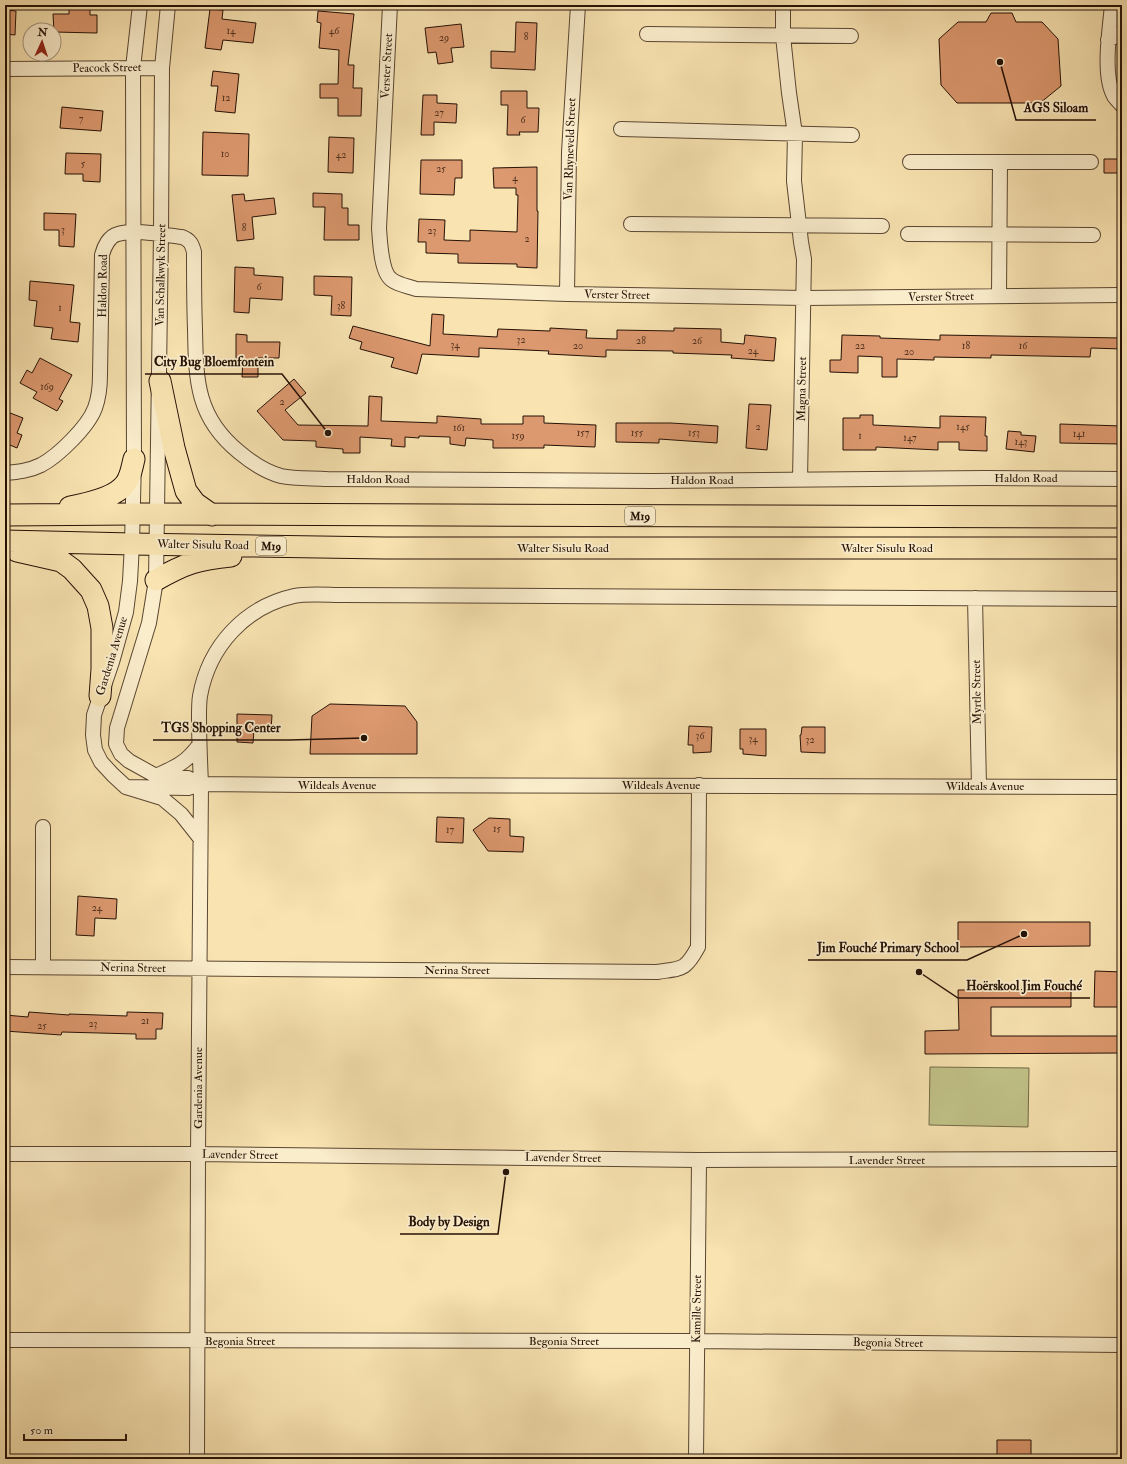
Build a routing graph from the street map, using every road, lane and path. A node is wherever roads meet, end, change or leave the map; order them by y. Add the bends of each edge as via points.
1 (140, 5) edge
2 (168, 5) edge
3 (390, 5) edge
4 (578, 5) edge
5 (783, 5) edge
6 (1112, 5) edge
7 (1122, 33) edge
8 (647, 34) dead end
9 (783, 36) junction
10 (851, 36) dead end
11 (1108, 40) junction
12 (133, 68) junction
13 (162, 68) junction
14 (5, 69) edge
15 (1122, 105) edge
16 (621, 129) dead end
17 (795, 134) junction
18 (852, 135) dead end
19 (910, 162) dead end
20 (1000, 162) junction
21 (1091, 162) dead end
22 (631, 224) dead end
23 (799, 225) junction
24 (882, 226) dead end
25 (133, 232) junction
26 (161, 234) junction
27 (908, 234) dead end
28 (999, 235) junction
29 (1093, 235) dead end
30 (566, 294) junction
31 (1122, 295) edge
32 (999, 296) junction
33 (804, 298) junction
34 (160, 381) junction
35 (134, 459) junction
36 (5, 473) edge
37 (1122, 479) edge
38 (800, 480) junction
39 (134, 514) junction
40 (6, 515) edge
41 (158, 515) junction
42 (212, 515) junction
43 (1122, 517) edge
44 (5, 541) edge
45 (132, 544) junction
46 (158, 544) junction
47 (385, 548) junction
48 (1122, 548) edge
49 (5, 550) edge
50 (156, 580) junction
51 (975, 598) junction
52 (1122, 599) edge
53 (100, 696) junction
54 (199, 745) junction
55 (156, 776) junction
56 (201, 784) junction
57 (699, 785) junction
58 (979, 786) junction
59 (126, 787) junction
60 (1122, 787) edge
61 (43, 827) dead end
62 (200, 838) junction
63 (5, 967) edge
64 (43, 967) junction
65 (199, 969) junction
66 (5, 1154) edge
67 (198, 1154) junction
68 (1122, 1159) edge
69 (699, 1160) junction
70 (5, 1340) edge
71 (197, 1341) junction
72 (697, 1341) junction
73 (1122, 1345) edge
74 (197, 1459) edge
75 (696, 1459) edge

1 - 12 street
2 - 13 street, Van Schalkwyk Street
3 - 30 street, Verster Street via 379,228 384,267 390,280 416,289
4 - 30 street, Van Rhyneveld Street via 569,152
5 - 9 street, Magna Street
6 - 11 street
7 - 11 street
8 - 9 street
9 - 10 street
9 - 17 street, Magna Street
11 - 15 street via 1110,84 1114,96
12 - 13 street, Peacock Street
12 - 14 street, Peacock Street
12 - 25 street
13 - 26 street, Van Schalkwyk Street
16 - 17 street
17 - 18 street
17 - 23 street, Magna Street via 794,181
19 - 20 street
20 - 21 street
20 - 28 street
22 - 23 street
23 - 24 street
23 - 33 street, Magna Street via 804,259
25 - 26 street, Haldon Road
25 - 35 street
25 - 36 street, Haldon Road via 117,234 111,238 102,255 100,375 95,409 71,441 41,465 24,471
26 - 34 street, Van Schalkwyk Street
26 - 38 street, Haldon Road via 187,238 192,243 195,364 198,391 206,412 221,436 237,451 248,460 282,476 335,479
27 - 28 street
28 - 29 street
28 - 32 street
30 - 33 street, Verster Street
31 - 32 street, Verster Street
32 - 33 street, Verster Street
33 - 38 street, Magna Street
34 - 41 street, Van Schalkwyk Street
34 - 42 highway via 186,491 195,503
35 - 39 street
35 - 40 highway via 127,482 116,492 72,506
37 - 38 street, Haldon Road
39 - 40 highway, M19
39 - 41 highway, M19
39 - 45 street, Gardenia Avenue
41 - 42 highway, M19
41 - 46 street, Van Schalkwyk Street
42 - 43 highway, M19
44 - 45 highway, Walter Sisulu Road / M19
45 - 46 highway, Walter Sisulu Road / M19
45 - 53 street, Gardenia Avenue via 126,612
46 - 47 highway, Walter Sisulu Road / M19
46 - 50 street
47 - 48 highway, Walter Sisulu Road / M19
47 - 50 highway via 219,557 198,560
49 - 53 highway via 61,561 91,590 98,606 102,628
50 - 55 street via 147,630 117,728 116,744 128,761
51 - 52 street
51 - 54 street via 296,595 264,606 242,621 221,642 208,669 200,696
51 - 58 street, Myrtle Street
53 - 59 street, Gardenia Avenue via 94,722 95,750 113,776
54 - 55 street via 181,764
54 - 56 street
55 - 56 street via 188,778
56 - 57 street, Wildeals Avenue
56 - 59 street via 188,788
56 - 62 street, Gardenia Avenue
57 - 58 street, Wildeals Avenue
57 - 65 street, Nerina Street via 698,947 690,962 680,969 657,972
58 - 60 street, Wildeals Avenue
59 - 62 street, Gardenia Avenue via 162,798 181,814
61 - 64 street
62 - 65 street, Gardenia Avenue
63 - 64 street, Nerina Street
64 - 65 street, Nerina Street
65 - 67 street, Gardenia Avenue
66 - 67 street, Lavender Street
67 - 69 street, Lavender Street
67 - 71 street, Gardenia Avenue
68 - 69 street, Lavender Street
69 - 72 street, Kamille Street
70 - 71 street, Begonia Street
71 - 72 street, Begonia Street
71 - 74 street, Gardenia Avenue
72 - 73 street, Begonia Street
72 - 75 street, Kamille Street

